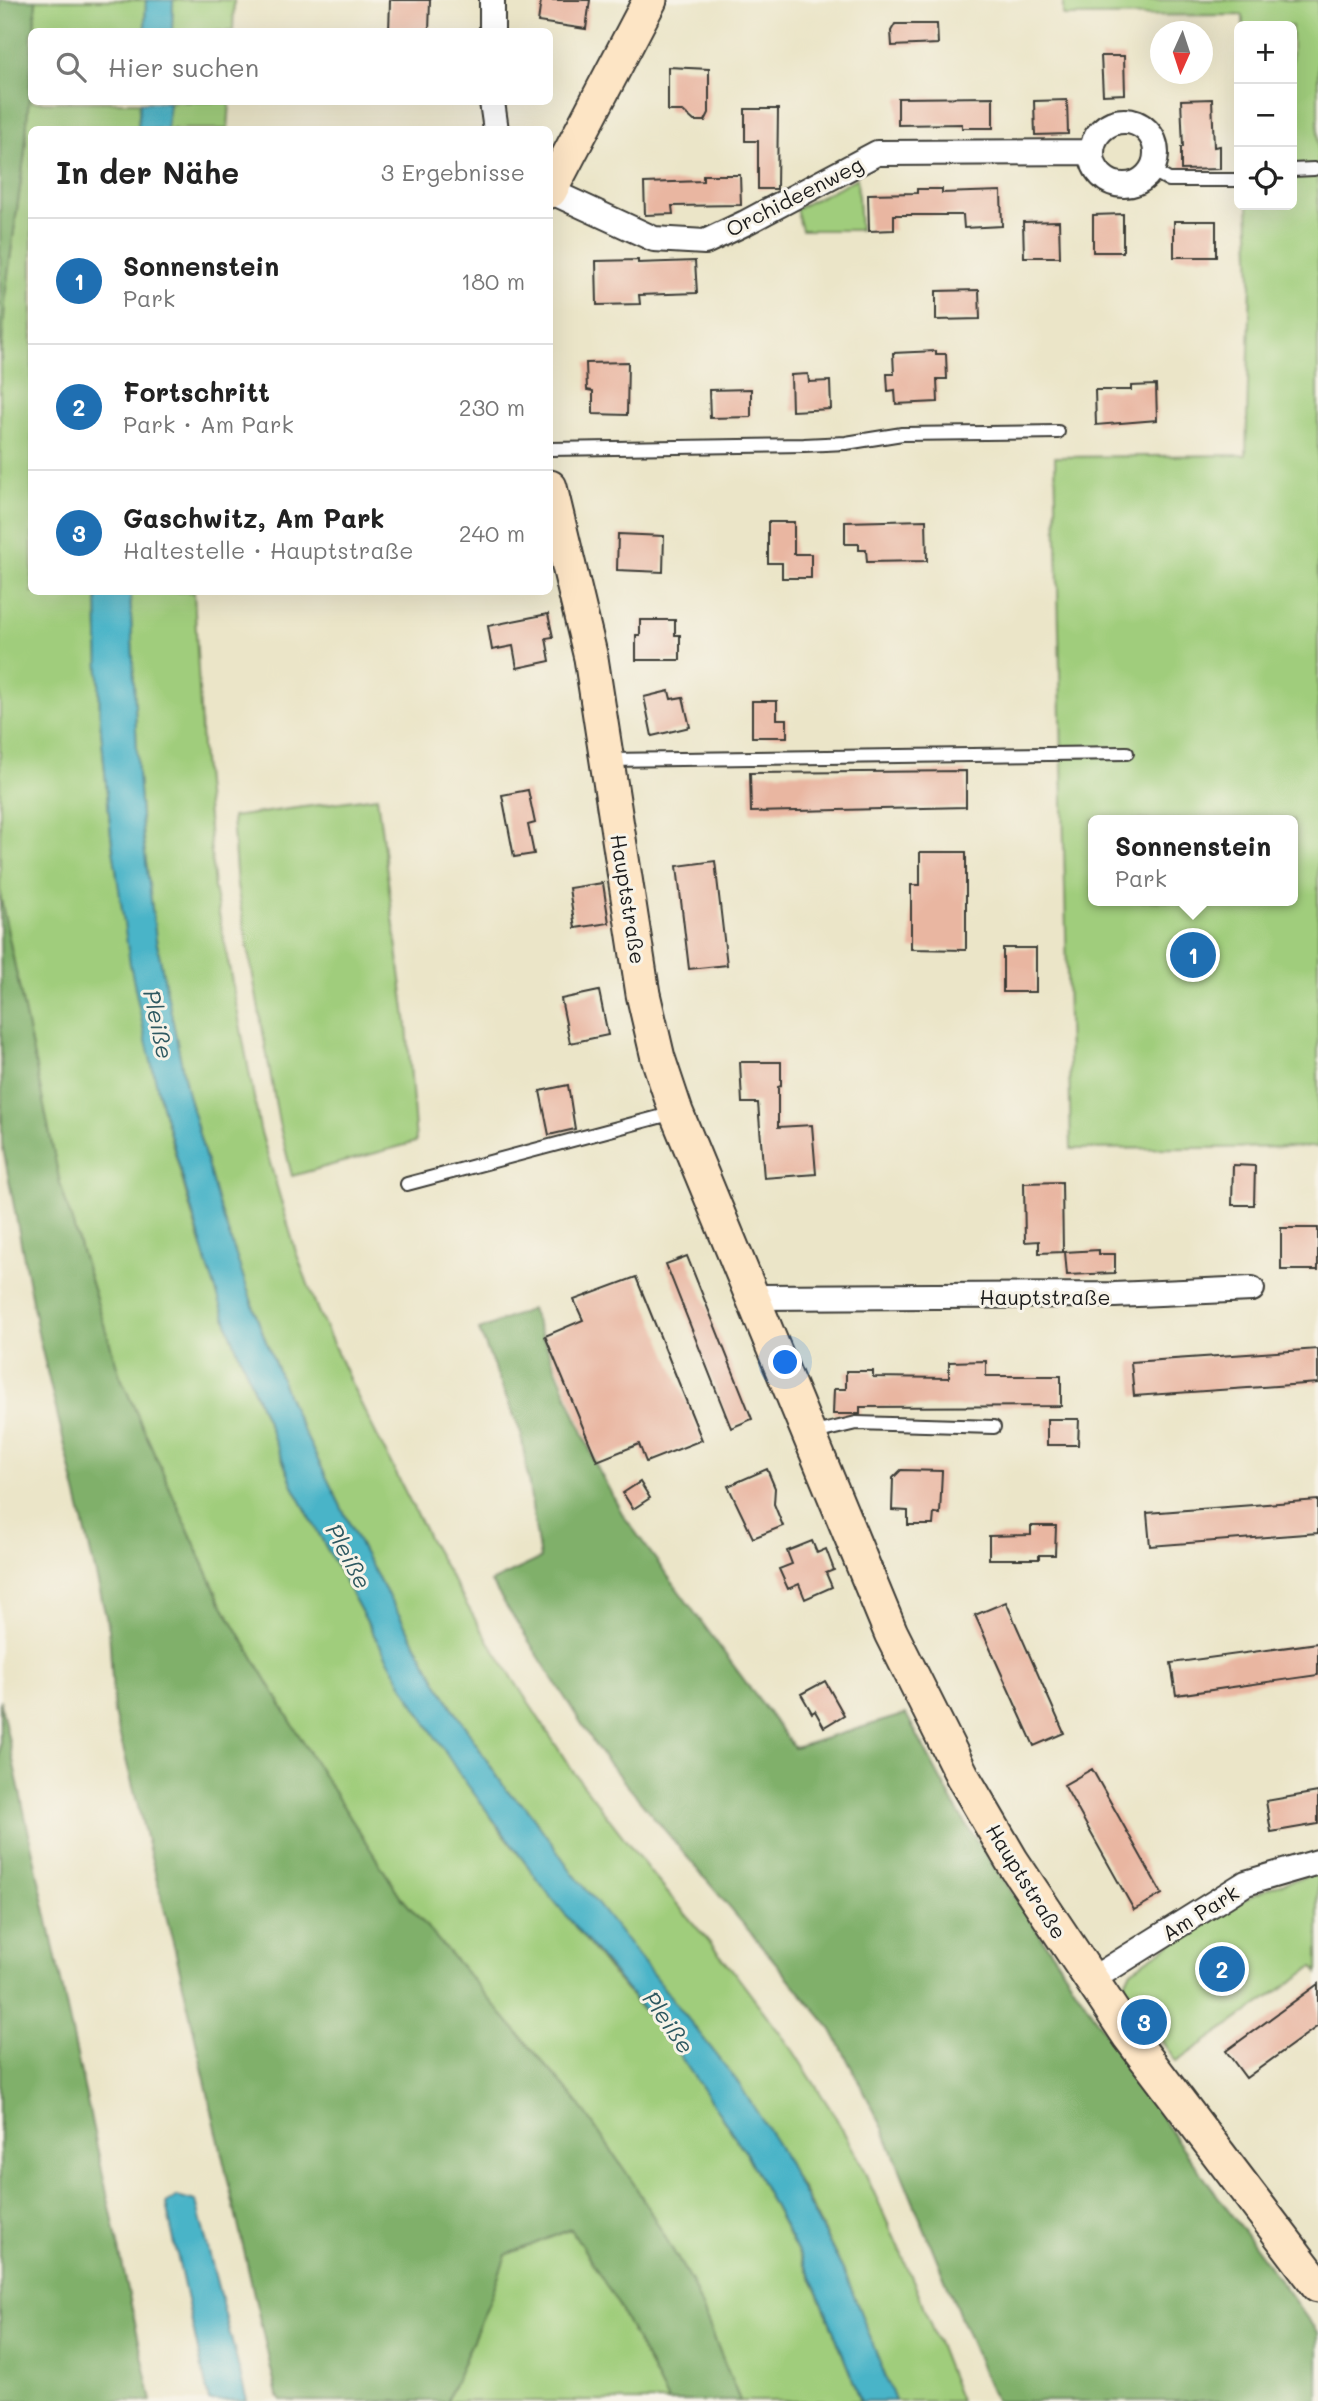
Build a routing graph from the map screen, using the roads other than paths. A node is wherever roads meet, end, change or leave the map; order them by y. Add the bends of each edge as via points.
1 (492, 0) edge
2 (650, 0) edge
3 (492, 28) edge
4 (492, 105) edge
5 (495, 126) edge
6 (1092, 152) junction
7 (1151, 170) junction
8 (1297, 170) edge
9 (1314, 170) dead end
10 (1234, 180) edge
11 (553, 185) edge
12 (553, 192) edge
13 (1058, 432) dead end
14 (553, 449) edge
15 (553, 500) edge
16 (1126, 753) dead end
17 (608, 760) junction
18 (676, 1112) junction
19 (407, 1184) dead end
20 (1252, 1289) dead end
21 (753, 1297) junction
22 (994, 1427) dead end
23 (810, 1434) junction
24 (1318, 1862) edge
25 (1091, 1980) junction
26 (1318, 2285) edge

1 - 3 street
2 - 11 main road
4 - 5 street
6 - 7 street via 1098,172 1115,184 1135,183
6 - 7 street via 1108,125 1129,121 1153,140 1156,150
6 - 12 street, Orchideenweg via 877,153 705,242 654,239
7 - 10 lane via 1169,180
8 - 9 lane
13 - 14 lane via 902,435 846,443
15 - 17 main road, Hauptstraße via 591,658
16 - 17 lane
17 - 18 main road, Hauptstraße via 643,994
18 - 19 lane
18 - 21 main road, Hauptstraße
20 - 21 street, Hauptstraße via 1114,1295
21 - 23 main road, Hauptstraße
22 - 23 lane via 856,1423
23 - 25 main road, Hauptstraße via 891,1633 963,1777
24 - 25 street, Am Park via 1246,1883
25 - 26 main road, Hauptstraße

